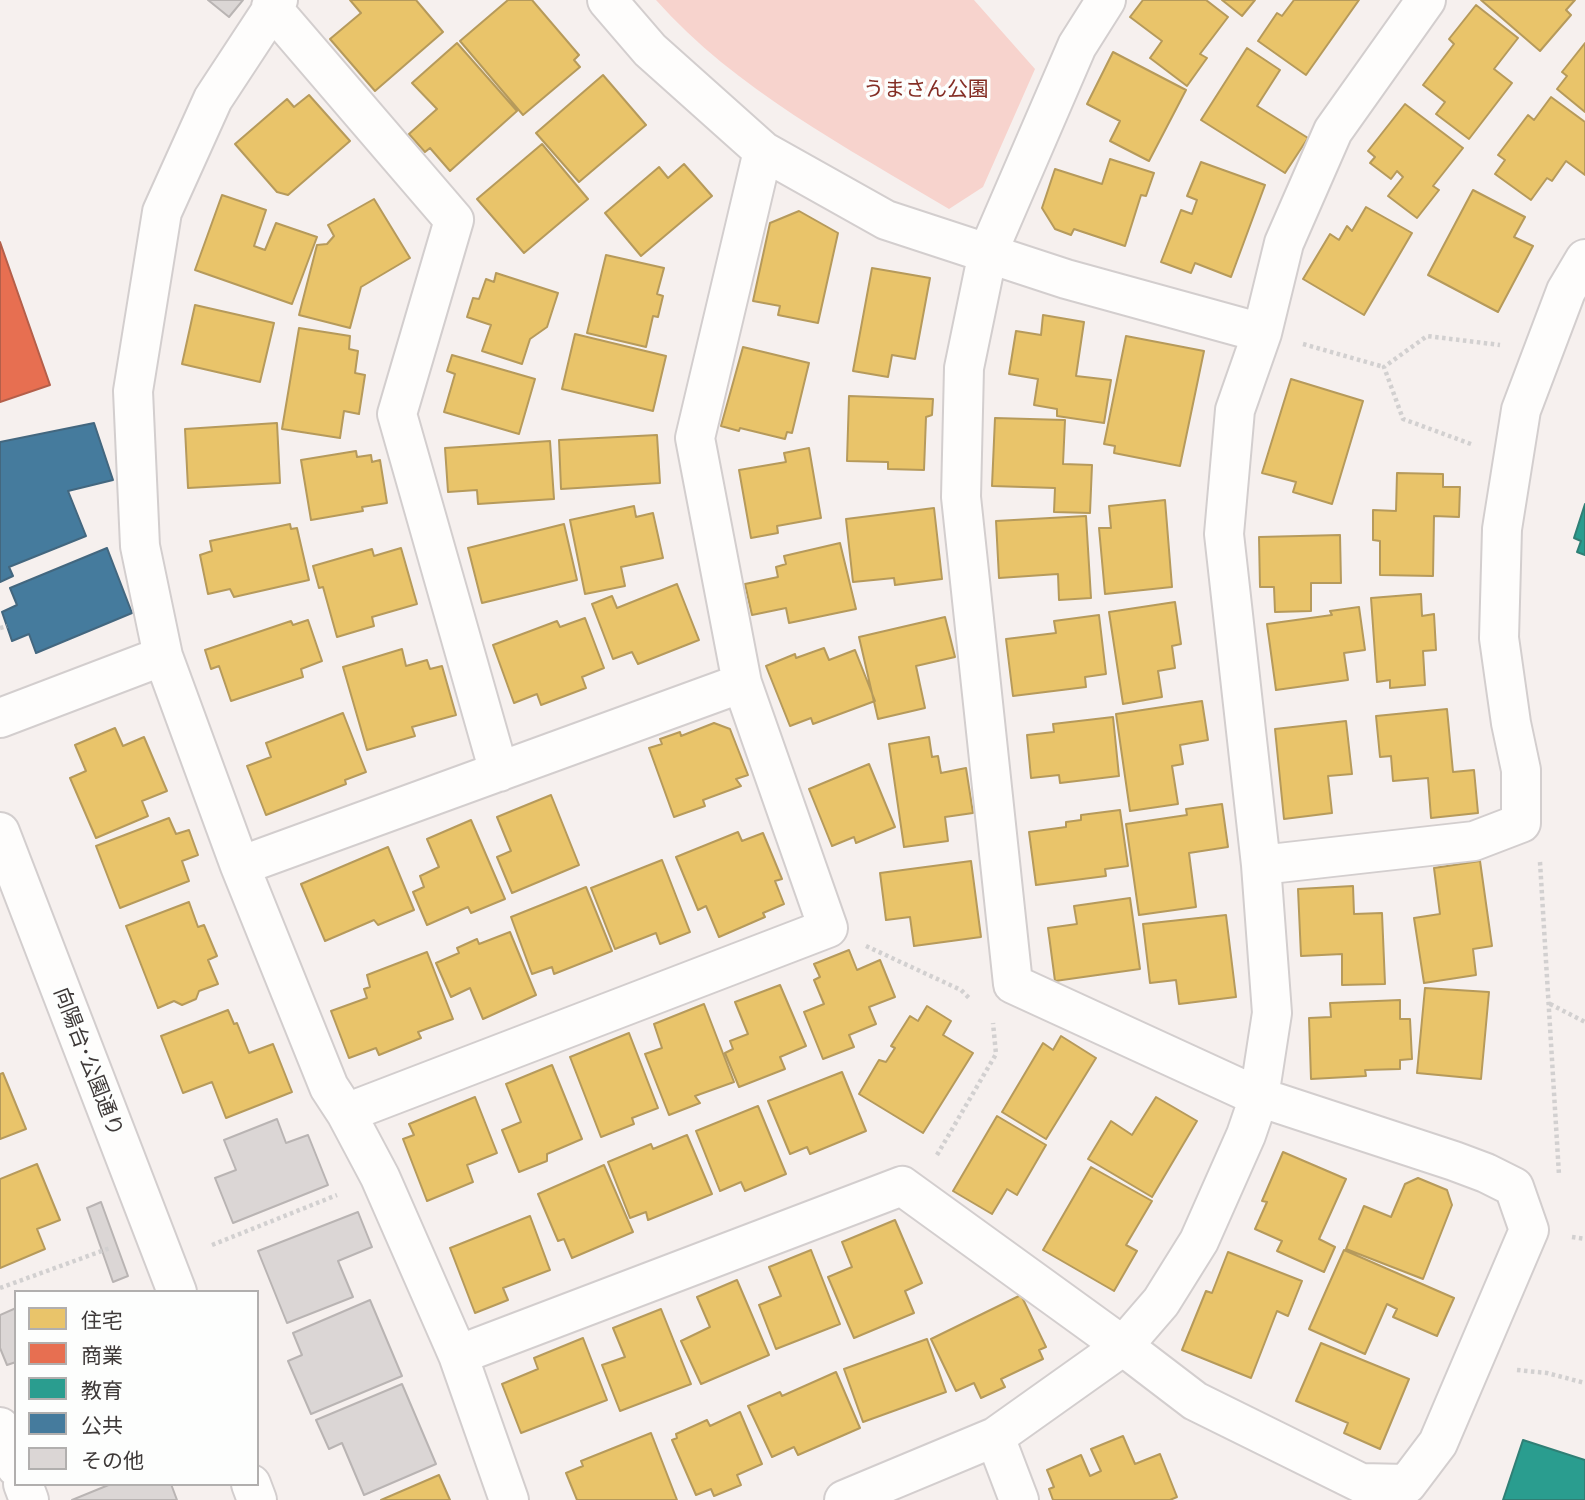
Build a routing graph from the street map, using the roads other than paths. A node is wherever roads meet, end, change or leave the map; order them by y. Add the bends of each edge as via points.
1 (607, 0) edge
2 (1106, 0) edge
3 (1426, 0) edge
4 (274, 4) edge
5 (763, 151) junction
6 (988, 252) junction
7 (1585, 259) edge
8 (1262, 333) junction
9 (163, 656) junction
10 (742, 683) junction
11 (0, 718) edge
12 (499, 772) junction
13 (0, 832) edge
14 (1261, 865) junction
15 (240, 866) junction
16 (1259, 1097) junction
17 (346, 1113) junction
18 (176, 1290) edge
19 (1123, 1346) junction
20 (458, 1355) junction
21 (0, 1427) edge
22 (995, 1437) junction
23 (14, 1462) edge
24 (509, 1500) edge
25 (844, 1500) edge
26 (1019, 1500) edge

1 - 5 street via 650,50
2 - 6 street via 1077,46
3 - 8 street via 1333,131 1284,243
4 - 9 street via 212,99 162,212 133,391 140,546
4 - 12 street via 454,220 397,414
5 - 6 street via 886,220
5 - 10 street via 695,438
6 - 8 street via 1066,279
6 - 16 street via 964,368 961,497 1013,984
7 - 14 street via 1566,292 1521,410 1502,529 1499,638 1521,770 1521,823 1474,841
8 - 14 street via 1235,410 1224,534
9 - 11 street
9 - 15 street
10 - 12 street
10 - 17 street via 828,928
12 - 15 street
13 - 18 street, 向陽台･公園通り
14 - 16 street via 1272,1013
15 - 17 street via 329,1087
16 - 19 street via 1199,1241 1161,1302
16 - 19 street via 1464,1165 1514,1187 1529,1230 1438,1443 1407,1484 1361,1483 1195,1401
17 - 20 street via 380,1177
19 - 20 street via 902,1186
19 - 22 street
20 - 24 street
21 - 23 street
22 - 25 street
22 - 26 street

